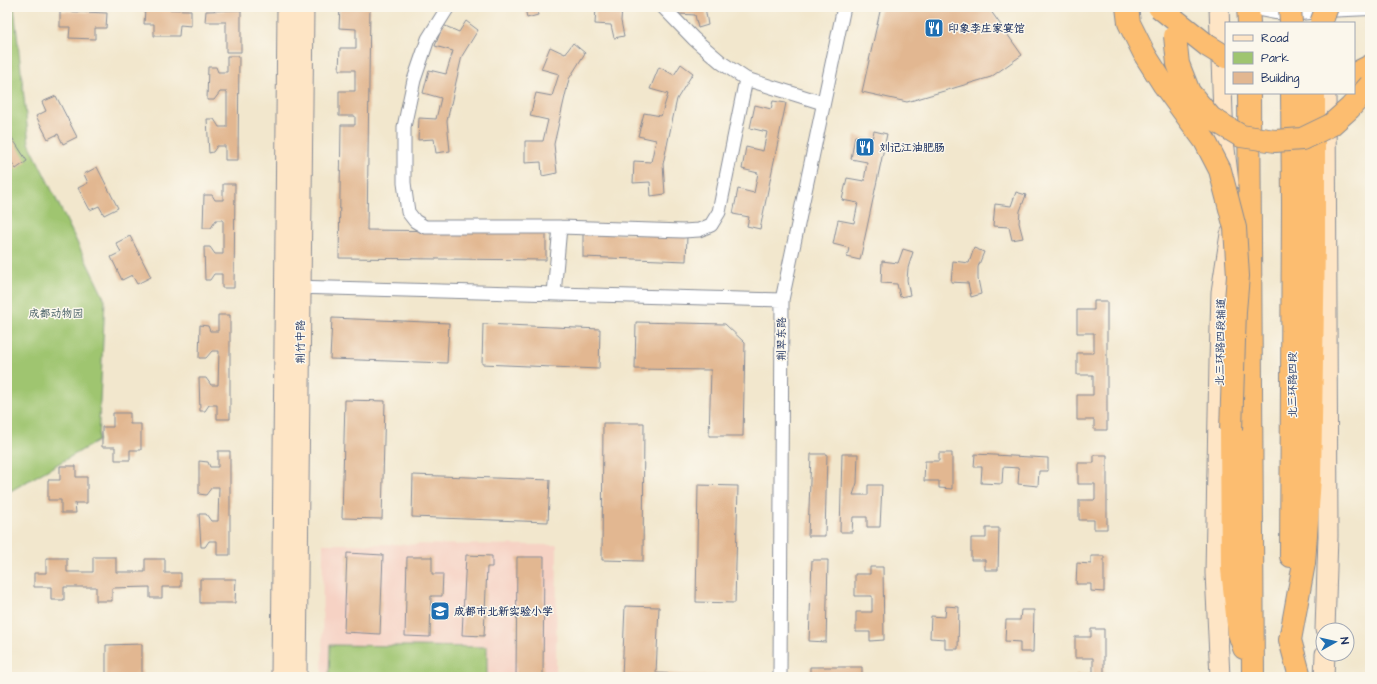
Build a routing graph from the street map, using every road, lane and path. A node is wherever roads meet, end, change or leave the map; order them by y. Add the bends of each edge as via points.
1 (287, 7) edge
2 (304, 7) edge
3 (448, 7) edge
4 (663, 7) edge
5 (844, 7) edge
6 (1127, 7) edge
7 (1160, 7) edge
8 (1181, 7) edge
9 (1219, 7) edge
10 (1248, 7) edge
11 (1254, 7) edge
12 (1290, 7) edge
13 (1370, 7) edge
14 (1324, 14) edge
15 (1249, 22) edge
16 (1291, 22) edge
17 (1225, 56) edge
18 (1370, 66) edge
19 (1355, 74) edge
20 (746, 79) junction
21 (1370, 85) edge
22 (1249, 94) edge
23 (1292, 94) edge
24 (1314, 94) edge
25 (1326, 94) edge
26 (1370, 98) edge
27 (823, 103) junction
28 (1326, 144) junction
29 (560, 228) junction
30 (292, 287) junction
31 (554, 294) junction
32 (782, 300) junction
33 (1325, 622) edge
34 (1290, 640) junction
35 (1325, 662) edge
36 (1253, 676) edge
37 (281, 677) edge
38 (298, 677) edge
39 (780, 677) edge
40 (1220, 677) edge
41 (1290, 677) edge
42 (1300, 677) edge
43 (1324, 677) edge

1 - 30 main road, 荆竹中路
2 - 30 main road, 荆竹中路
3 - 29 street via 428,38 414,80 404,127 404,183 408,212 415,221 425,227
4 - 20 street via 694,39
5 - 27 street, 荆翠东路
6 - 36 highway, bridge via 1130,23 1145,55 1205,141 1220,170 1235,228 1238,276 1231,430 1232,569 1239,633
7 - 17 highway, bridge via 1208,46
8 - 21 highway, bridge via 1176,36 1177,57 1189,92 1211,118 1242,136 1275,141 1302,139 1331,125
9 - 40 main road, 北三环路四段辅道 via 1224,140 1230,186 1230,230 1221,292 1215,573
10 - 15 highway
11 - 14 street via 1275,12
12 - 16 highway, bridge
13 - 14 street
18 - 19 highway
20 - 27 street
20 - 29 street via 719,212 711,225 699,230 683,231
22 - 36 highway
23 - 34 highway, 北三环路四段
24 - 34 highway via 1310,478 1304,563
25 - 28 main road
26 - 28 main road
27 - 32 street, 荆翠东路
28 - 33 main road via 1328,536
29 - 31 street
30 - 31 street
30 - 37 main road, 荆竹中路
30 - 38 main road, 荆竹中路
31 - 32 street
32 - 39 street, 荆翠东路
34 - 41 highway, 北三环路四段
34 - 42 highway
35 - 43 main road

